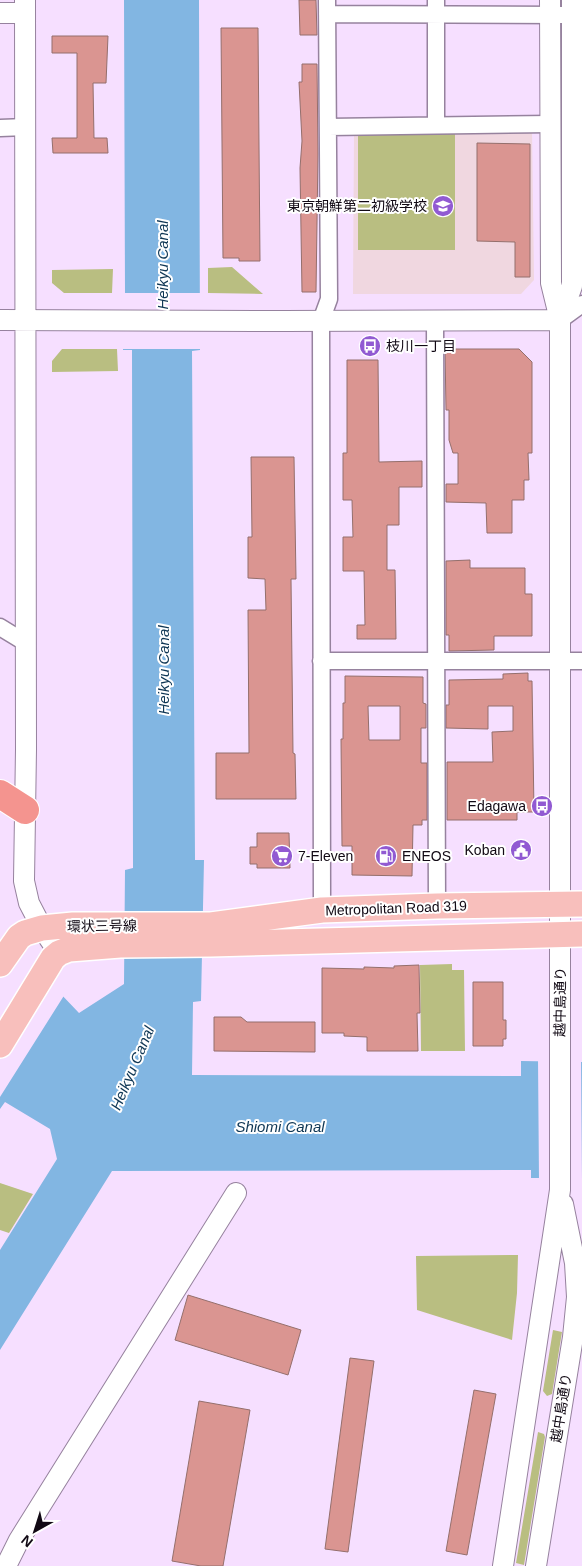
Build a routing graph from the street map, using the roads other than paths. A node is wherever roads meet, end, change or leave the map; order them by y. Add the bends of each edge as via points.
1 (25, 6) edge
2 (327, 7) edge
3 (436, 7) edge
4 (550, 8) edge
5 (572, 8) edge
6 (0, 13) edge
7 (551, 124) junction
8 (436, 125) junction
9 (26, 127) junction
10 (328, 127) junction
11 (0, 128) edge
12 (582, 304) edge
13 (0, 320) edge
14 (25, 320) junction
15 (435, 320) junction
16 (560, 320) junction
17 (321, 321) junction
18 (0, 627) edge
19 (26, 643) junction
20 (560, 660) junction
21 (322, 661) junction
22 (582, 661) edge
23 (436, 662) junction
24 (0, 782) edge
25 (0, 794) edge
26 (12, 807) edge
27 (572, 904) edge
28 (437, 906) junction
29 (322, 910) junction
30 (42, 928) junction
31 (211, 934) junction
32 (572, 934) edge
33 (120, 935) junction
34 (59, 953) junction
35 (2, 960) edge
36 (0, 1045) edge
37 (560, 1190) junction
38 (236, 1193) dead end
39 (6, 1566) edge
40 (503, 1566) edge
41 (536, 1566) edge

1 - 6 street
1 - 9 street
2 - 3 street
2 - 10 street
3 - 4 street
3 - 8 street
4 - 5 street
4 - 7 street
5 - 16 street via 572,286
7 - 8 street
7 - 16 street via 551,283
8 - 10 street
9 - 11 street
9 - 14 street
10 - 17 street via 329,299
12 - 16 street
13 - 14 street
14 - 17 street
14 - 19 street
15 - 16 street
15 - 17 street
15 - 23 street
16 - 20 street, 越中島通り
17 - 21 street
18 - 19 street
19 - 26 street
20 - 22 street
20 - 23 street
20 - 27 street, 越中島通り
21 - 23 street
21 - 29 street
23 - 28 street
24 - 26 street
25 - 26 highway
26 - 30 street via 29,903
27 - 28 main road, Metropolitan Road 319
27 - 32 street, 越中島通り
28 - 29 main road, Metropolitan Road 319
29 - 31 main road, Metropolitan Road 319
30 - 33 main road, 環状三号線 via 73,926
30 - 34 street
30 - 35 main road, 環状三号線 via 19,937
31 - 32 main road
31 - 33 main road, 環状三号線
32 - 37 street, 越中島通り via 559,1049
33 - 34 main road, 環状三号線
34 - 36 main road, 環状三号線
37 - 40 street, 越中島通り
37 - 41 street, 越中島通り via 575,1264 577,1297
38 - 39 street via 19,1540

